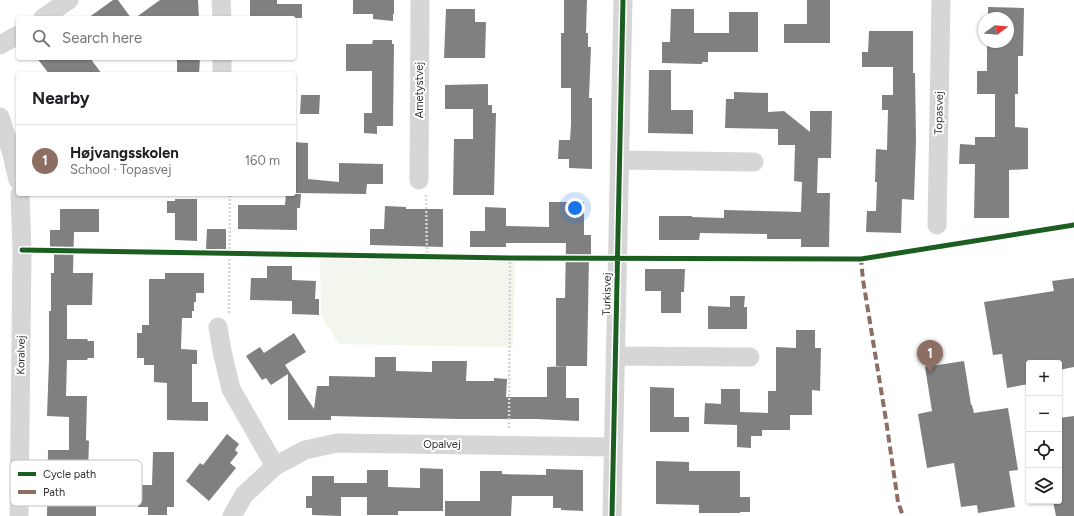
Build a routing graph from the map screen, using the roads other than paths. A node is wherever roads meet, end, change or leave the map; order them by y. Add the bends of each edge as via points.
1 (69, 0) edge
2 (220, 0) edge
3 (420, 0) edge
4 (623, 0) edge
5 (941, 0) edge
6 (46, 16) edge
7 (222, 16) edge
8 (16, 36) edge
9 (0, 45) edge
10 (222, 60) edge
11 (222, 72) edge
12 (0, 117) edge
13 (620, 160) junction
14 (754, 162) dead end
15 (16, 171) edge
16 (419, 180) road end
17 (20, 196) edge
18 (937, 225) dead end
19 (218, 327) road end
20 (616, 356) junction
21 (750, 357) dead end
22 (613, 446) junction
23 (20, 460) edge
24 (275, 466) junction
25 (19, 506) edge
26 (19, 516) edge
27 (232, 516) edge
28 (612, 516) edge

1 - 6 street
2 - 7 street
3 - 16 street, Ametystvej
4 - 13 street, Turkisvej
5 - 18 street, Topasvej
8 - 9 street
10 - 11 street
12 - 15 street
13 - 14 street
13 - 20 street, Turkisvej
17 - 23 street, Koralvej via 22,266
19 - 24 street via 231,389
20 - 21 street
20 - 22 street, Turkisvej
22 - 24 street, Opalvej via 337,443 306,450
22 - 28 street, Turkisvej
24 - 27 street, Opalvej via 244,495
25 - 26 street, Koralvej

